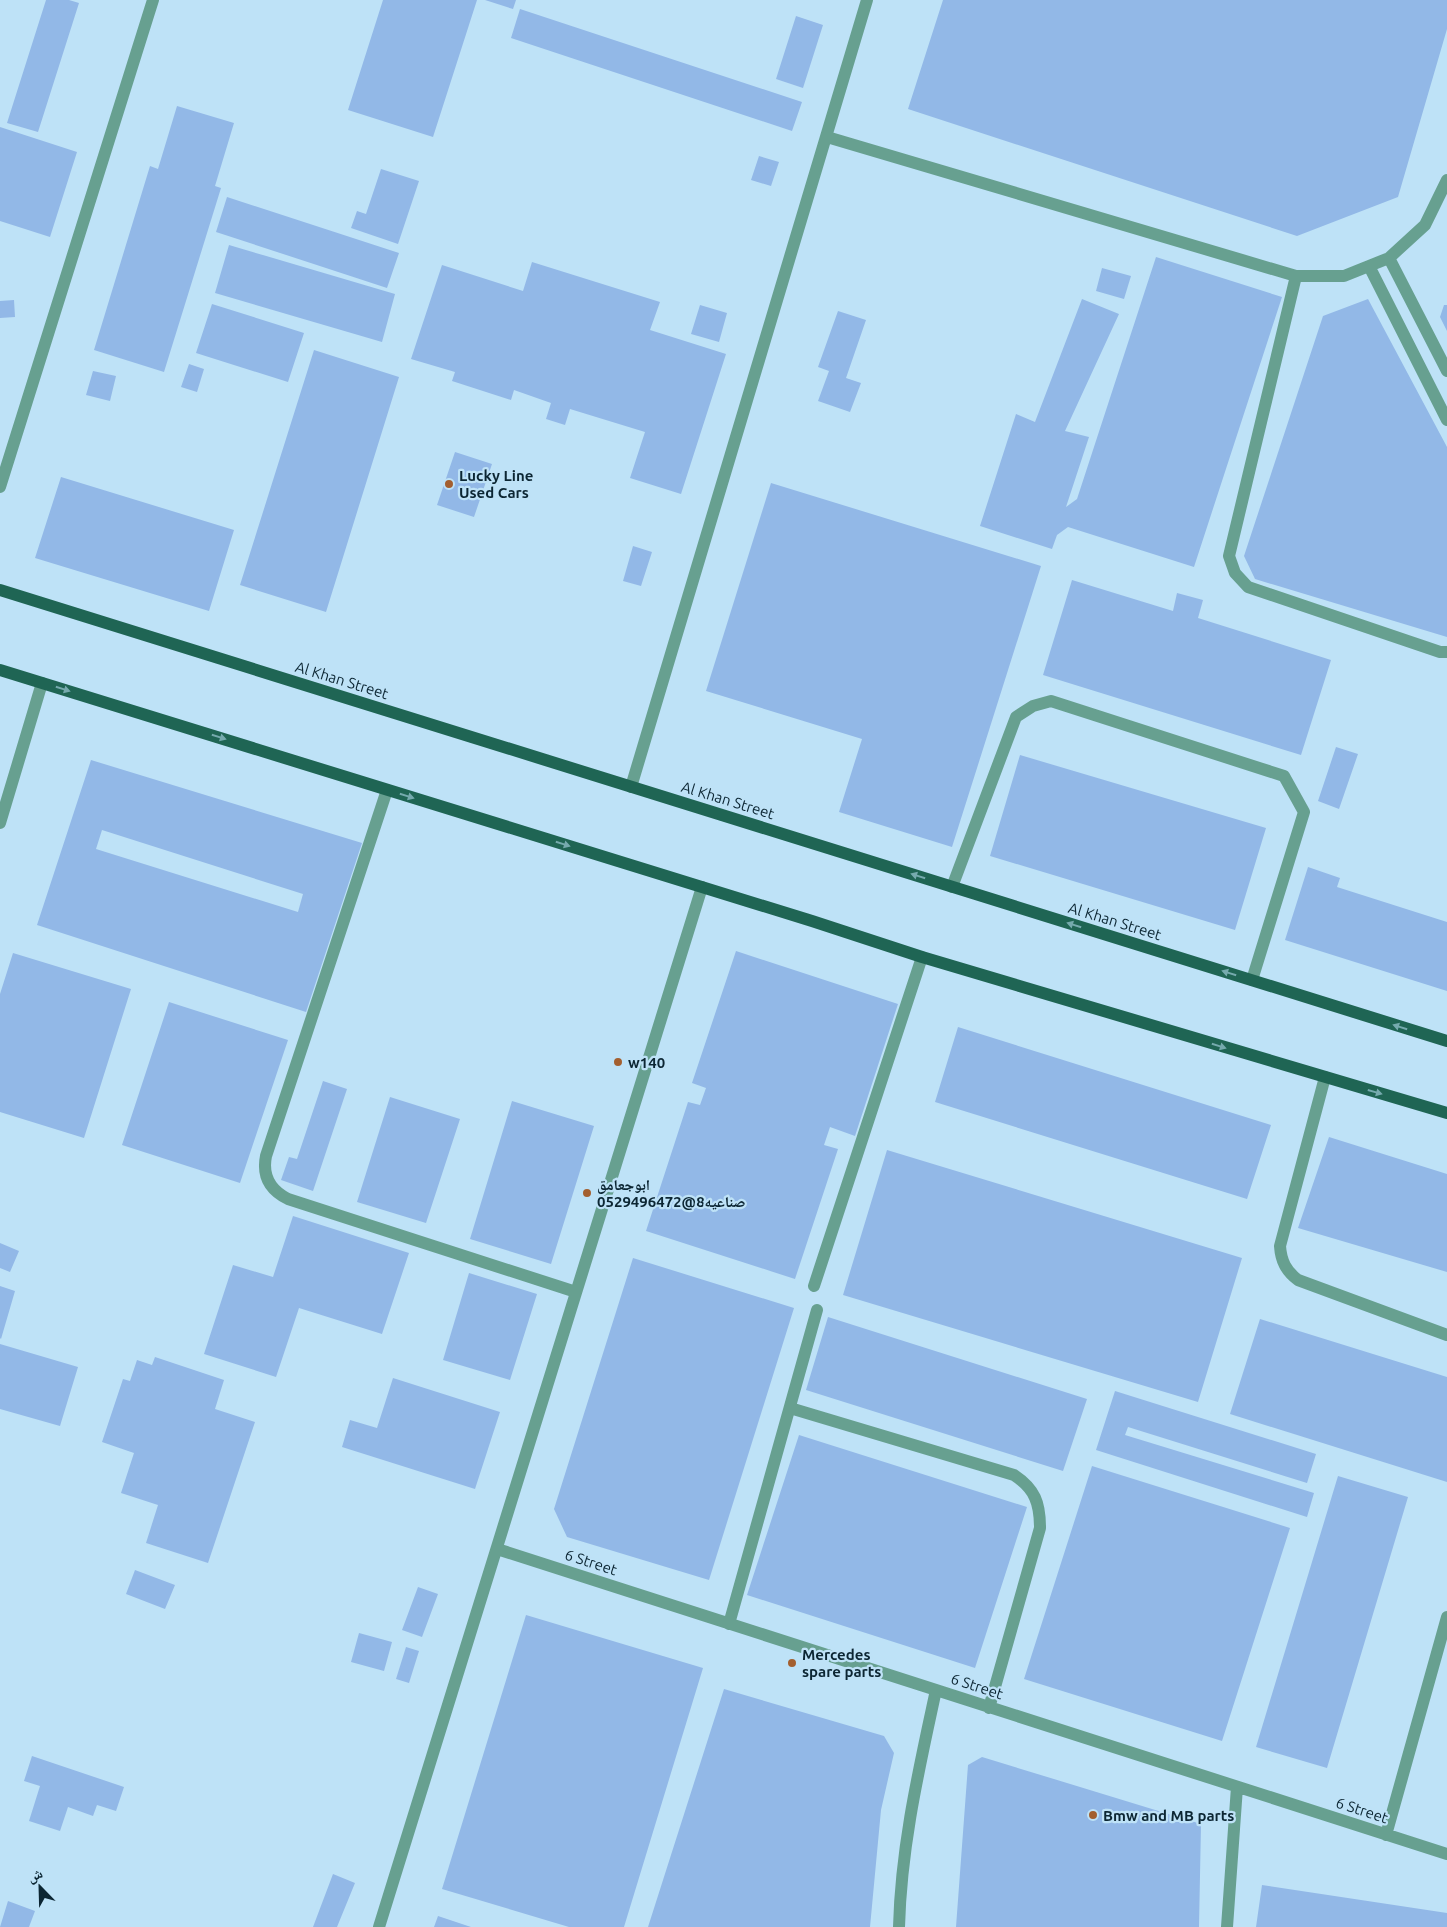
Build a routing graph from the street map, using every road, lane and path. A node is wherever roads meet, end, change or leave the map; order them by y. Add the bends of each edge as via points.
1 (154, 0) edge
2 (868, 0) edge
3 (827, 137) junction
4 (1447, 180) edge
5 (1389, 258) junction
6 (1368, 266) junction
7 (1296, 276) junction
8 (1447, 371) edge
9 (1447, 420) edge
10 (0, 487) edge
11 (0, 590) edge
12 (1447, 652) edge
13 (0, 670) edge
14 (42, 683) junction
15 (631, 787) junction
16 (387, 790) junction
17 (0, 822) edge
18 (702, 887) junction
19 (952, 887) junction
20 (922, 957) junction
21 (1252, 980) junction
22 (1447, 1041) edge
23 (1325, 1078) junction
24 (1447, 1114) edge
25 (814, 1286) dead end
26 (576, 1292) junction
27 (817, 1310) dead end
28 (1447, 1335) edge
29 (790, 1408) junction
30 (497, 1549) junction
31 (1447, 1617) edge
32 (729, 1624) junction
33 (936, 1690) junction
34 (990, 1708) junction
35 (1237, 1787) junction
36 (1386, 1835) junction
37 (1447, 1854) edge
38 (379, 1927) edge
39 (899, 1927) edge
40 (1227, 1927) edge

1 - 10 lane
2 - 3 lane
3 - 7 lane
3 - 15 lane
4 - 5 lane via 1425,225
5 - 6 lane
5 - 8 lane
6 - 7 lane via 1344,276
6 - 9 lane
7 - 12 lane via 1229,556 1235,573 1248,587
11 - 15 main road, Al Khan Street
13 - 14 main road
14 -> 16 main road
14 - 17 lane
19 -> 15 main road, Al Khan Street
16 -> 18 main road
16 - 26 lane via 266,1156 266,1177 278,1194 288,1199
18 - 20 main road
18 - 26 lane
21 -> 19 main road, Al Khan Street
19 - 21 lane via 1016,717 1033,706 1051,701 1284,776 1304,812
20 -> 23 main road
20 - 25 lane
22 -> 21 main road, Al Khan Street
23 -> 24 main road
23 - 28 lane via 1280,1246 1284,1266 1298,1280
26 - 30 lane
27 - 29 lane
29 - 32 lane
29 - 34 lane via 1014,1475 1026,1483 1040,1512 1040,1528
30 - 32 lane, 6 Street
30 - 38 lane
31 - 36 lane
32 - 33 lane, 6 Street
33 - 34 lane, 6 Street
33 - 39 lane via 910,1812
34 - 35 lane, 6 Street
35 - 36 lane, 6 Street
35 - 40 lane
36 - 37 lane, 6 Street

